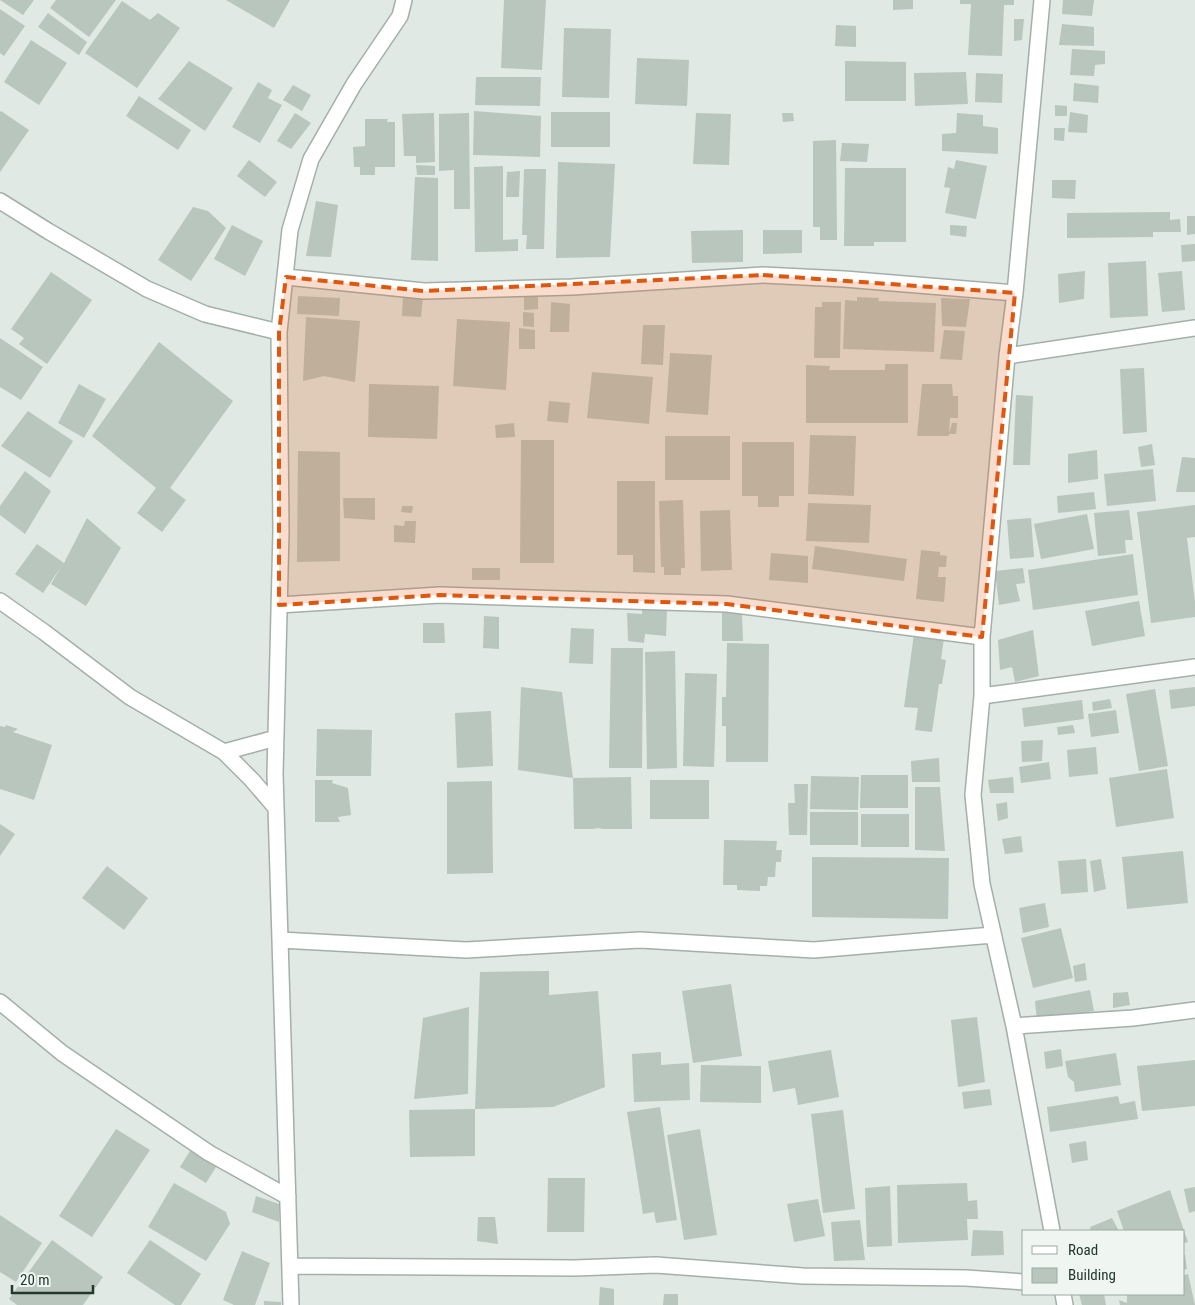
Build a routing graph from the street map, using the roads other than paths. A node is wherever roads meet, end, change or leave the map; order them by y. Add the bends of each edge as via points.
1 (404, 0) edge
2 (1042, 0) edge
3 (0, 201) edge
4 (286, 277) junction
5 (1015, 293) junction
6 (1195, 328) edge
7 (279, 332) junction
8 (1007, 356) junction
9 (0, 601) edge
10 (279, 605) junction
11 (982, 637) junction
12 (1195, 667) edge
13 (982, 696) junction
14 (276, 738) junction
15 (224, 752) junction
16 (276, 808) junction
17 (993, 935) junction
18 (280, 940) junction
19 (0, 1002) edge
20 (1195, 1010) edge
21 (1014, 1026) junction
22 (288, 1197) junction
23 (1052, 1230) edge
24 (290, 1266) junction
25 (1022, 1282) edge
26 (291, 1305) edge

1 - 4 street via 400,16 354,84 311,158 290,230
2 - 5 street
3 - 7 street via 147,289 205,314
4 - 5 street via 424,291 572,287 763,275
4 - 7 street
5 - 8 street
6 - 8 street
7 - 10 street via 282,531
8 - 11 street
9 - 15 street via 130,696
10 - 11 street via 440,595 727,604
10 - 14 street
11 - 13 street
12 - 13 street
13 - 17 street via 973,795 982,884
14 - 15 street
14 - 16 street
15 - 16 street
16 - 18 street
17 - 18 street via 814,950 640,940 466,950
17 - 21 street
18 - 22 street
19 - 22 street via 62,1053 124,1096 209,1153
20 - 21 street
21 - 23 street
22 - 24 street
24 - 25 street via 575,1268 656,1265 804,1276
24 - 26 street

